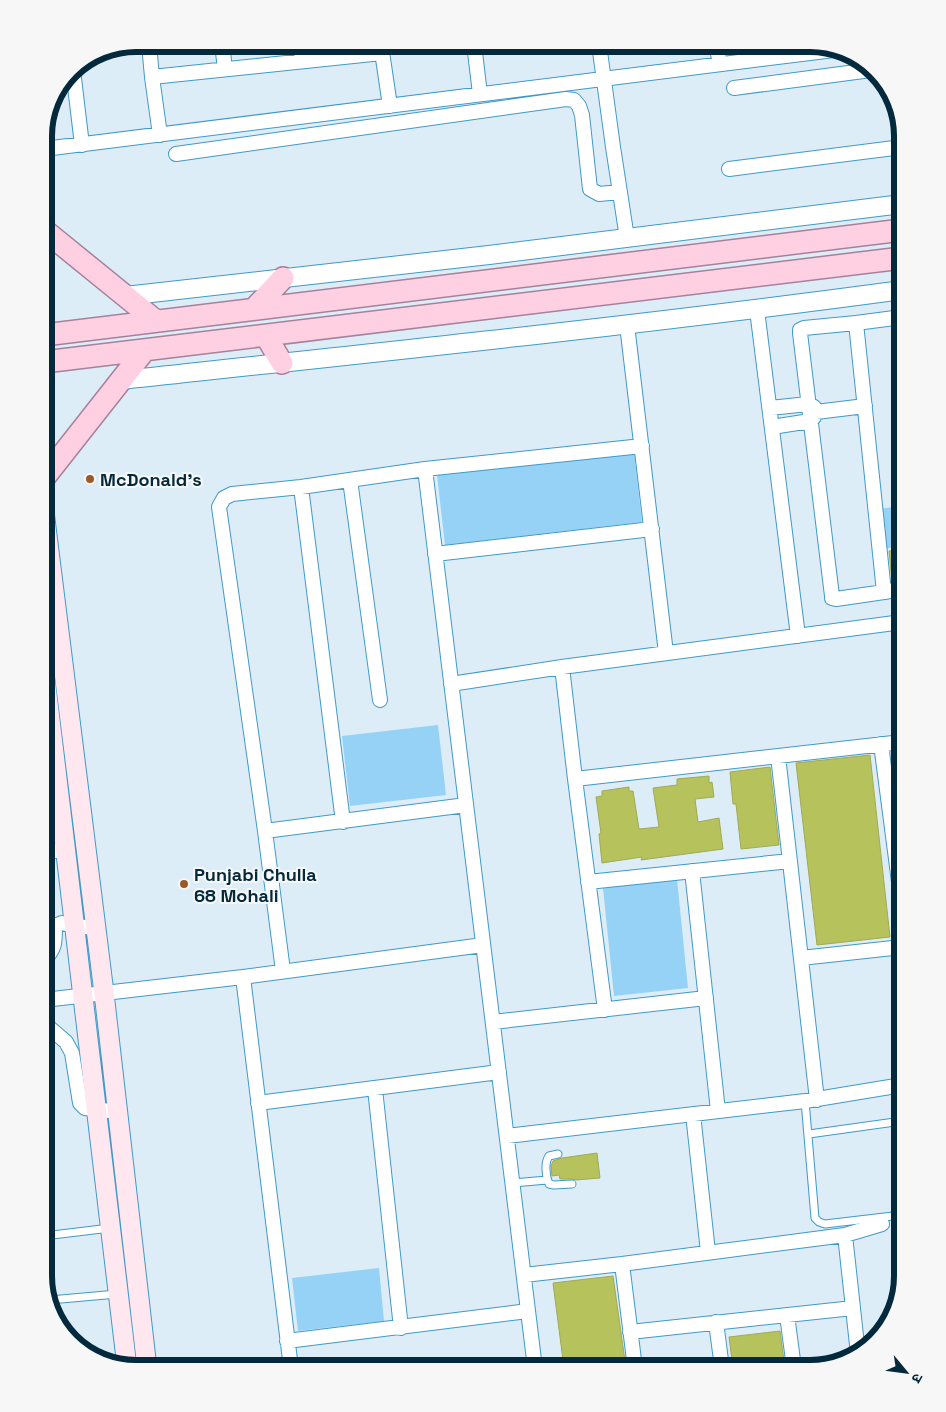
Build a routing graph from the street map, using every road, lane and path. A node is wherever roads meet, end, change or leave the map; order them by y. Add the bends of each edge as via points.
1 (150, 52) edge
2 (223, 52) edge
3 (301, 52) edge
4 (355, 52) edge
5 (383, 52) edge
6 (475, 52) edge
7 (601, 53) edge
8 (718, 53) edge
9 (810, 53) edge
10 (302, 61) junction
11 (720, 64) junction
12 (225, 69) junction
13 (861, 71) edge
14 (152, 77) junction
15 (604, 79) junction
16 (74, 81) edge
17 (734, 88) dead end
18 (480, 94) junction
19 (390, 106) junction
20 (212, 128) junction
21 (160, 135) junction
22 (82, 145) junction
23 (53, 148) edge
24 (894, 148) edge
25 (217, 149) junction
26 (176, 154) dead end
27 (729, 169) dead end
28 (620, 192) junction
29 (894, 205) edge
30 (894, 231) edge
31 (53, 237) edge
32 (627, 238) junction
33 (894, 259) edge
34 (283, 278) junction
35 (894, 291) edge
36 (125, 296) junction
37 (254, 309) junction
38 (757, 310) junction
39 (894, 318) edge
40 (156, 321) junction
41 (856, 323) junction
42 (627, 325) junction
43 (53, 334) edge
44 (266, 336) junction
45 (144, 351) junction
46 (53, 361) edge
47 (282, 363) junction
48 (121, 380) junction
49 (865, 406) junction
50 (770, 408) junction
51 (811, 412) junction
52 (772, 426) junction
53 (642, 446) junction
54 (53, 467) edge
55 (425, 469) junction
56 (350, 480) junction
57 (300, 487) junction
58 (652, 529) junction
59 (435, 554) junction
60 (53, 580) edge
61 (894, 590) edge
62 (884, 592) junction
63 (894, 623) edge
64 (798, 636) junction
65 (666, 653) junction
66 (562, 667) junction
67 (451, 684) junction
68 (380, 700) dead end
69 (52, 742) edge
70 (894, 743) edge
71 (881, 744) junction
72 (778, 756) junction
73 (575, 780) junction
74 (466, 805) junction
75 (894, 817) edge
76 (343, 822) junction
77 (266, 831) junction
78 (65, 849) junction
79 (52, 851) edge
80 (790, 861) junction
81 (692, 871) junction
82 (588, 882) junction
83 (74, 926) junction
84 (96, 928) junction
85 (483, 945) junction
86 (894, 948) edge
87 (52, 951) edge
88 (801, 958) junction
89 (283, 971) junction
90 (243, 977) junction
91 (104, 993) junction
92 (82, 995) junction
93 (706, 998) junction
94 (52, 999) edge
95 (605, 1010) junction
96 (493, 1022) junction
97 (52, 1030) edge
98 (499, 1072) junction
99 (894, 1086) edge
100 (375, 1089) junction
101 (811, 1101) junction
102 (258, 1103) junction
103 (96, 1110) junction
104 (718, 1111) junction
105 (118, 1112) junction
106 (693, 1114) junction
107 (894, 1122) edge
108 (809, 1134) junction
109 (507, 1136) junction
110 (558, 1154) dead end
111 (547, 1180) junction
112 (513, 1183) junction
113 (572, 1184) dead end
114 (894, 1215) edge
115 (882, 1224) dead end
116 (111, 1228) junction
117 (845, 1234) junction
118 (52, 1235) edge
119 (708, 1252) junction
120 (622, 1264) junction
121 (524, 1275) junction
122 (118, 1294) junction
123 (56, 1299) edge
124 (853, 1308) junction
125 (528, 1311) junction
126 (787, 1315) junction
127 (716, 1322) junction
128 (401, 1328) junction
129 (630, 1332) junction
130 (287, 1342) junction
131 (857, 1344) edge
132 (126, 1359) edge
133 (147, 1359) edge
134 (290, 1359) edge
135 (534, 1360) edge
136 (634, 1360) edge
137 (721, 1360) edge
138 (793, 1360) edge

1 - 14 street
2 - 12 street
3 - 10 street
4 - 10 street
5 - 19 street
6 - 18 street
7 - 15 street
8 - 11 street
9 - 11 street
10 - 12 street
11 - 15 street
12 - 14 street
13 - 17 street
14 - 21 street
15 - 18 street
15 - 28 street
16 - 22 street
18 - 19 street
19 - 20 street
20 - 21 street
20 - 25 street
21 - 22 street
22 - 23 street
24 - 27 street
25 - 26 street
25 - 28 street via 566,99 574,100 582,115 590,189 599,194
28 - 32 street
29 - 32 street
30 - 37 main road
31 - 36 main road
32 - 34 street
33 - 44 main road
34 - 36 street
34 - 37 main road
35 - 38 street
36 - 40 main road
37 - 40 main road
38 - 42 street
38 - 50 street
39 - 41 street
40 - 43 main road
41 - 49 street
41 - 51 street via 800,330
42 - 47 street
42 - 53 street
44 - 45 main road
44 - 47 main road
45 - 46 main road
45 - 48 main road
47 - 48 street
48 - 54 main road
49 - 51 street
49 - 62 street
50 - 51 street
50 - 52 street
51 - 52 street
51 - 62 street via 832,598
52 - 64 street
53 - 55 street
53 - 58 street
55 - 56 street
55 - 59 street
56 - 57 street
56 - 68 street
57 - 76 street
57 - 77 street via 232,494 224,498 219,507
58 - 59 street
58 - 65 street
59 - 67 street
60 - 84 main road
61 - 62 street
63 - 64 street
64 - 65 street
65 - 66 street
66 - 67 street
66 - 73 street
67 - 74 street
69 - 78 main road
70 - 71 street
71 - 72 street
71 - 75 street
72 - 73 street
72 - 80 street
73 - 82 street
74 - 76 street
74 - 85 street
76 - 77 street
77 - 89 street
78 - 79 street
78 - 83 main road
80 - 81 street
80 - 88 street
81 - 82 street
81 - 93 street
82 - 95 street
83 - 84 street
83 - 87 street via 62,923 55,927
83 - 92 main road
84 - 91 main road
85 - 89 street
85 - 96 street
86 - 88 street
88 - 101 street
89 - 90 street
90 - 91 street
90 - 102 street
91 - 92 street
91 - 105 main road
92 - 94 street
92 - 103 main road
93 - 95 street
93 - 104 street
95 - 96 street
96 - 98 street
97 - 103 street via 66,1042 72,1053 80,1103 84,1108
98 - 100 street
98 - 109 street
99 - 101 street
100 - 102 street
100 - 128 street
101 - 104 street
101 - 108 lane
102 - 130 street
103 - 105 street
103 - 116 main road
104 - 106 street
105 - 133 main road
106 - 109 street
106 - 119 street
107 - 108 lane
108 - 114 lane via 815,1218 819,1222 825,1224
109 - 112 street
110 - 111 lane via 547,1158
111 - 112 lane
111 - 113 lane via 554,1185
112 - 121 street
115 - 117 street
116 - 118 lane
116 - 122 main road
117 - 119 street
117 - 124 street
119 - 120 street
120 - 121 street
120 - 129 street
121 - 125 street
122 - 123 lane
122 - 132 main road
124 - 126 street
124 - 131 street
125 - 128 street
125 - 135 street
126 - 127 street
126 - 138 street
127 - 129 street
127 - 137 street
128 - 130 street
129 - 136 street
130 - 134 street

